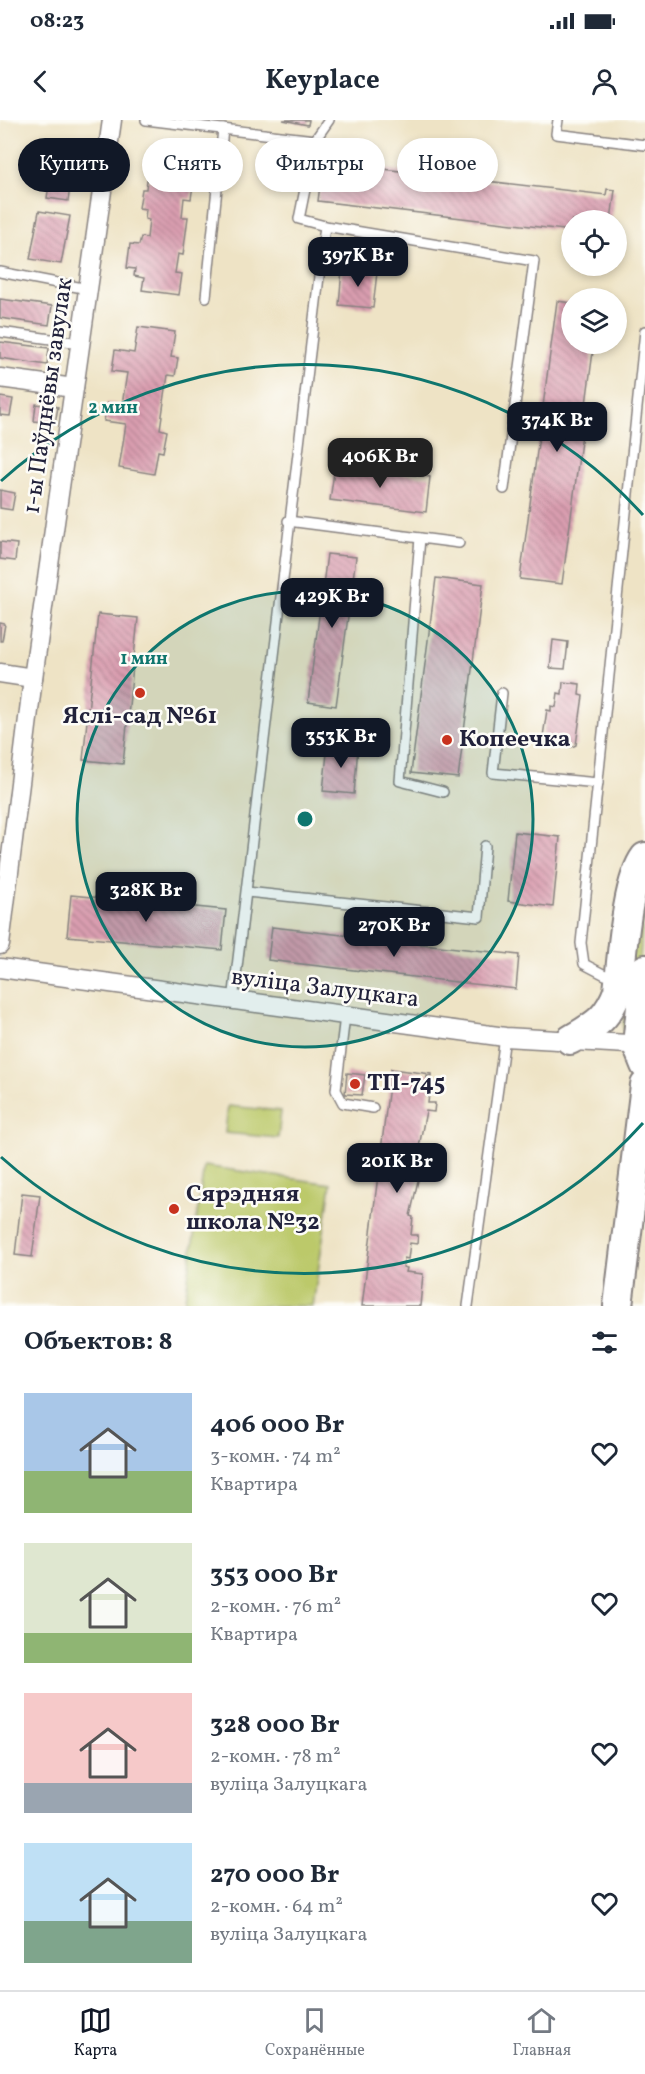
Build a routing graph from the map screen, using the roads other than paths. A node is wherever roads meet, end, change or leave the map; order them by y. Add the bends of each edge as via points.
1 (112, 120) edge
2 (146, 120) edge
3 (329, 120) edge
4 (558, 120) edge
5 (223, 129) junction
6 (298, 138) edge
7 (316, 138) edge
8 (645, 145) edge
9 (304, 192) edge
10 (325, 226) junction
11 (0, 272) edge
12 (88, 289) junction
13 (206, 297) dead end
14 (645, 331) edge
15 (0, 332) edge
16 (80, 343) junction
17 (0, 378) edge
18 (74, 388) junction
19 (504, 489) dead end
20 (288, 521) junction
21 (420, 538) junction
22 (459, 543) dead end
23 (0, 673) edge
24 (33, 678) junction
25 (502, 693) dead end
26 (598, 783) junction
27 (442, 792) dead end
28 (485, 846) dead end
29 (645, 857) edge
30 (247, 892) junction
31 (0, 945) edge
32 (0, 968) edge
33 (632, 973) edge
34 (232, 1002) junction
35 (345, 1016) junction
36 (505, 1036) junction
37 (570, 1040) junction
38 (642, 1052) edge
39 (645, 1085) edge
40 (373, 1108) dead end
41 (468, 1306) edge
42 (618, 1306) edge

1 - 12 street, 1-ы Паўднёвы завулак
2 - 5 lane
3 - 7 lane
4 - 8 lane via 556,134
5 - 6 lane
5 - 13 lane
9 - 10 lane via 299,219
10 - 19 lane via 534,261
10 - 20 lane
11 - 12 lane
12 - 16 street, 1-ы Паўднёвы завулак
14 - 26 lane
15 - 16 lane
16 - 18 street, 1-ы Паўднёвы завулак
17 - 18 street
18 - 24 street, 1-ы Паўднёвы завулак
20 - 21 lane
20 - 30 lane
21 - 22 lane
21 - 27 lane via 400,781
23 - 24 street
24 - 31 street, 1-ы Паўднёвы завулак
25 - 26 lane via 493,773
26 - 33 lane via 581,943 584,964 605,975
28 - 30 lane via 479,917
29 - 33 main road via 632,892
30 - 34 lane
32 - 34 street, вуліца Залуцкага
33 - 37 main road via 603,1020
33 - 38 main road
34 - 35 street, вуліца Залуцкага
35 - 36 street, вуліца Залуцкага
35 - 40 lane via 336,1090 343,1103
36 - 37 street, вуліца Залуцкага
36 - 41 lane
37 - 38 street, вуліца Залуцкага
39 - 42 main road

